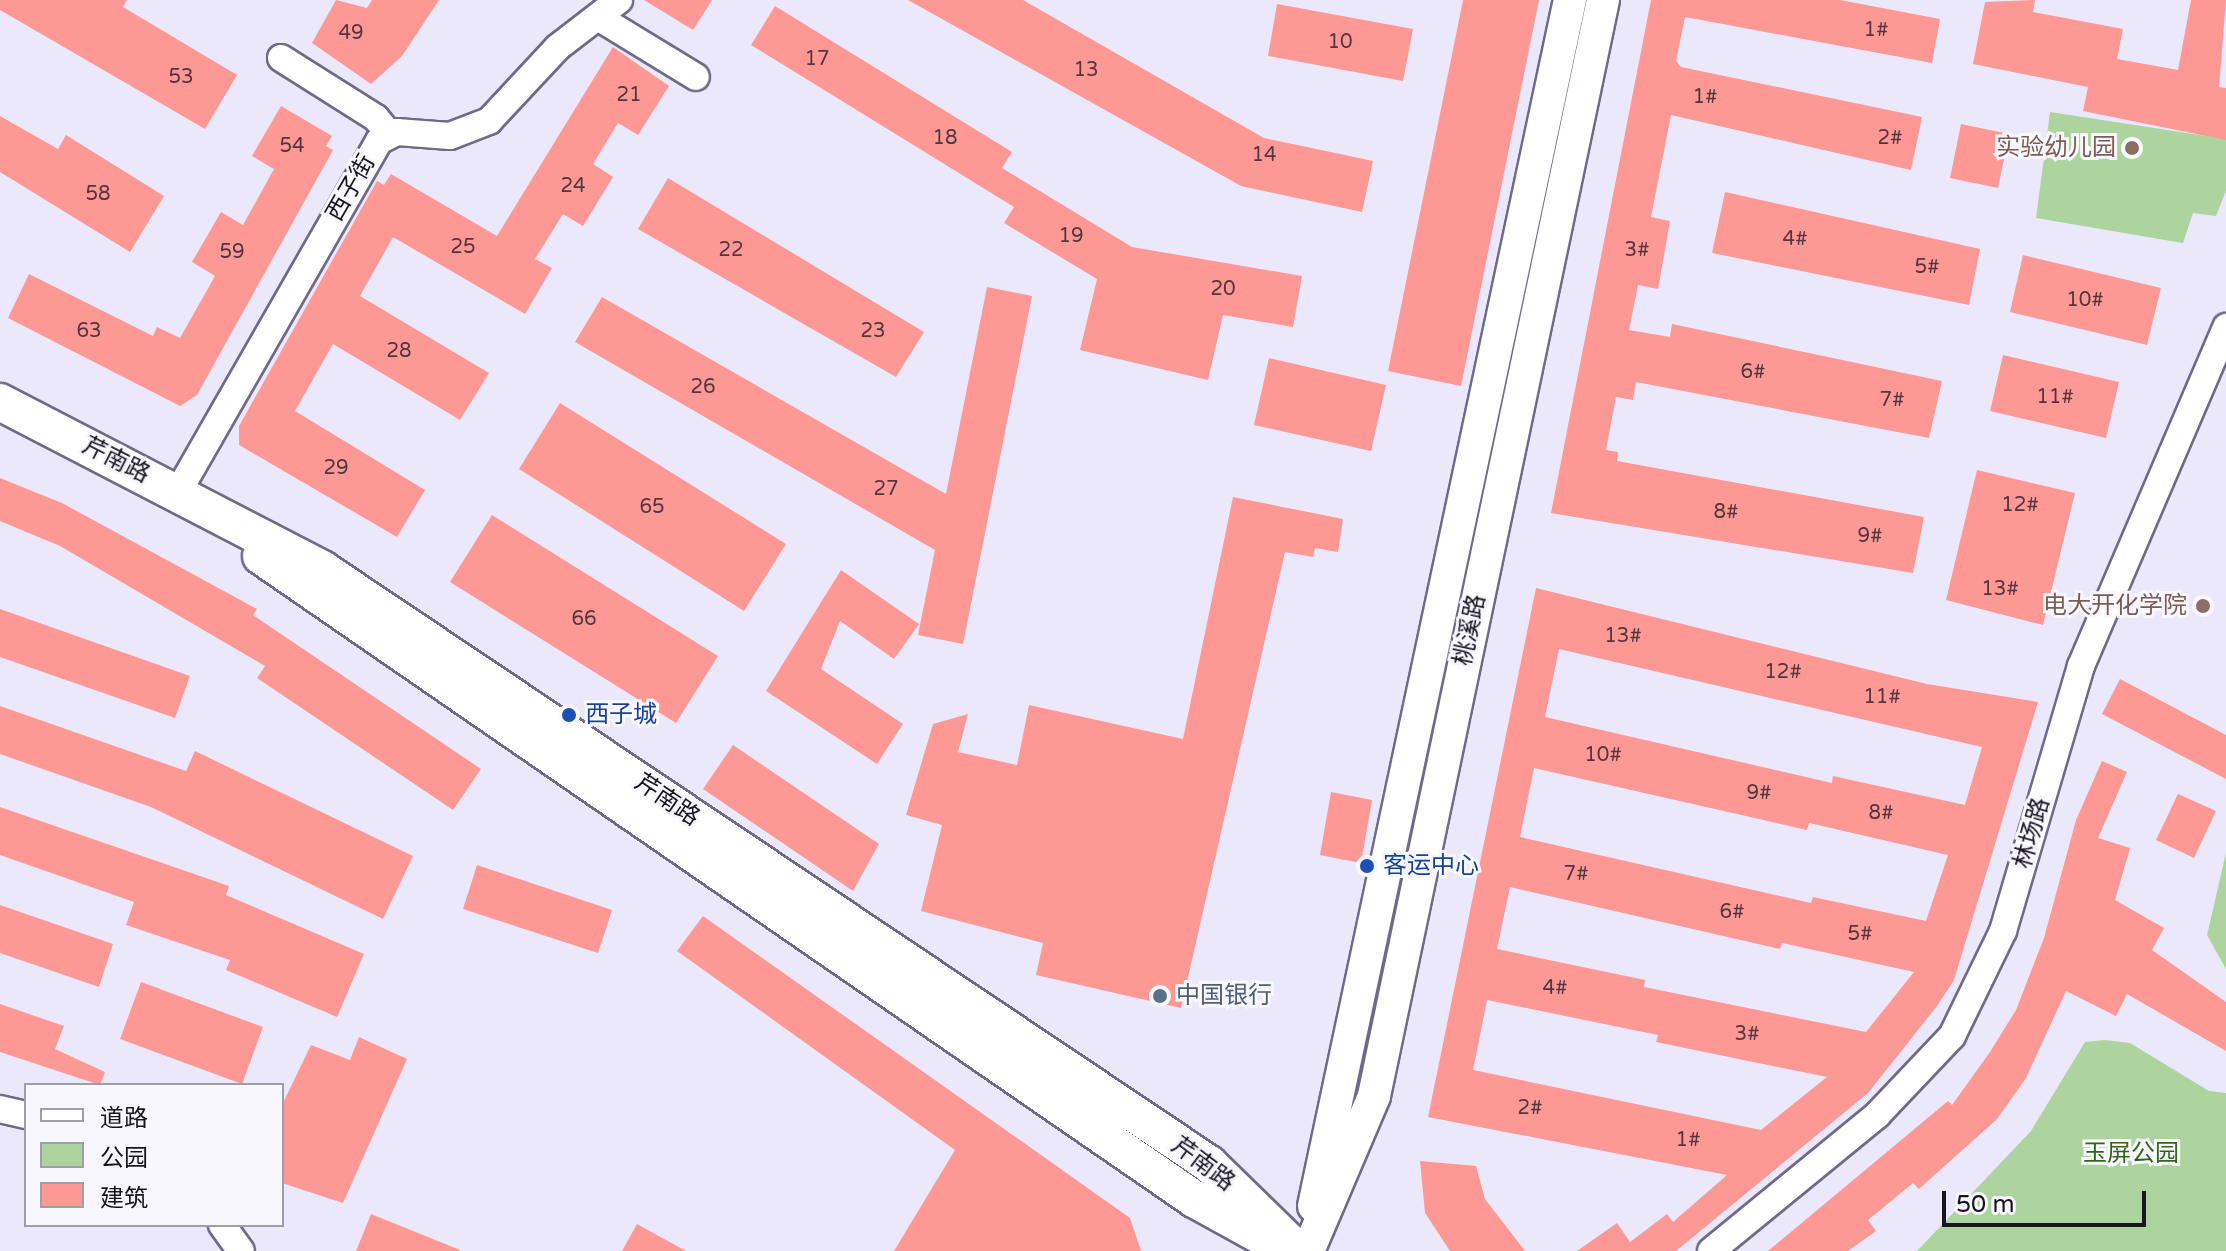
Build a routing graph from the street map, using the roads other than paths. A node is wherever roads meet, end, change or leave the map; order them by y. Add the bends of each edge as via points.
1 (1570, 0) edge
2 (1603, 0) edge
3 (610, 10) edge
4 (281, 58) dead end
5 (696, 77) dead end
6 (388, 133) junction
7 (2226, 327) edge
8 (0, 402) edge
9 (178, 492) junction
10 (0, 1109) edge
11 (24, 1115) edge
12 (223, 1227) edge
13 (241, 1251) edge
14 (1289, 1251) edge
15 (1298, 1251) edge
16 (1307, 1251) edge
17 (1711, 1251) edge

1 - 16 street, 桃溪路
2 - 16 street, 桃溪路 via 1374,1096
3 - 5 street
3 - 6 street, 西子街 via 558,47 481,125 450,136
4 - 6 street via 376,118
6 - 9 street, 西子街
7 - 17 street, 林场路 via 2081,666 2003,931 1952,1036 1898,1096
8 - 9 main road, 芹南路
9 - 14 main road via 306,590 1194,1199
9 - 15 main road, 芹南路 via 322,569 1209,1164
10 - 11 street
12 - 13 street

